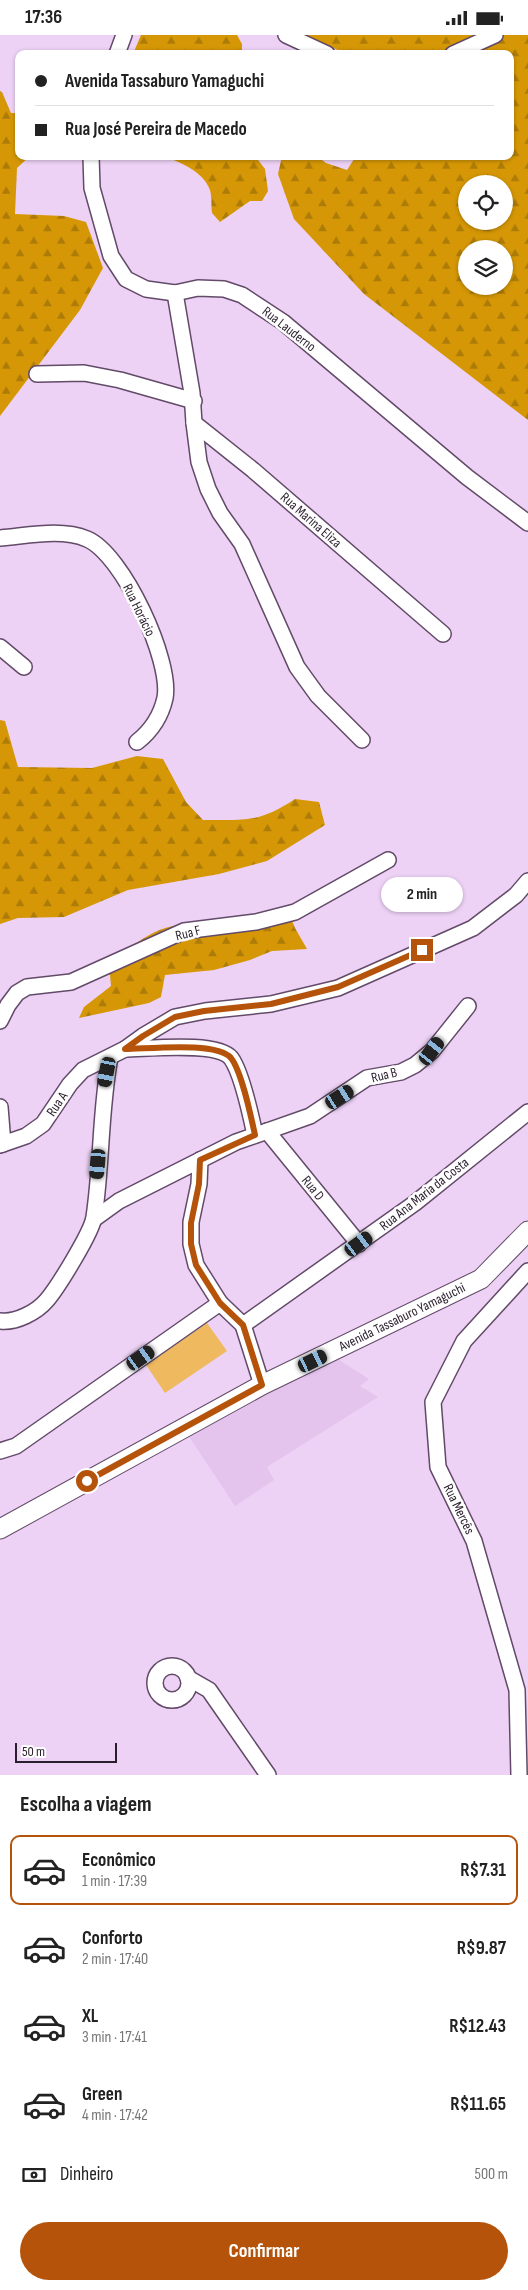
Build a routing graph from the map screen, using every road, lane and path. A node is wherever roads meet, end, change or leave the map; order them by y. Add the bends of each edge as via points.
1 (124, 35) edge
2 (286, 35) edge
3 (495, 35) edge
4 (118, 50) edge
5 (318, 50) edge
6 (462, 50) edge
7 (91, 160) edge
8 (175, 293) junction
9 (37, 374) dead end
10 (194, 401) junction
11 (194, 423) junction
12 (528, 523) edge
13 (0, 538) edge
14 (443, 634) dead end
15 (0, 647) edge
16 (24, 667) dead end
17 (362, 740) dead end
18 (137, 742) dead end
19 (388, 860) dead end
20 (528, 881) edge
21 (468, 1005) dead end
22 (0, 1021) edge
23 (125, 1049) junction
24 (110, 1057) junction
25 (0, 1107) edge
26 (528, 1112) edge
27 (261, 1133) junction
28 (1, 1145) edge
29 (200, 1160) junction
30 (94, 1219) junction
31 (528, 1231) edge
32 (359, 1244) junction
33 (528, 1271) edge
34 (220, 1303) junction
35 (0, 1321) edge
36 (243, 1325) junction
37 (262, 1385) junction
38 (0, 1451) edge
39 (0, 1529) edge
40 (188, 1678) dead end
41 (268, 1775) edge
42 (519, 1775) edge

1 - 4 street
2 - 5 street
3 - 6 street
7 - 8 street, Rua Lauderno via 92,188 111,256 126,279 146,289
8 - 10 street
8 - 12 street, Rua Lauderno via 198,288 224,289 250,300 283,322 467,477
9 - 10 street via 84,373
10 - 11 street
11 - 14 street, Rua Marina Eliza
11 - 17 street via 199,462 208,489 242,544 297,667 318,697
13 - 18 street, Rua Horácio via 60,534 88,539 105,553 131,588 146,617 165,678 165,698 158,719 146,736
15 - 16 street
19 - 22 street, Rua F via 294,912 256,922 184,931 71,982 27,987 12,999
20 - 23 street, Rua A via 516,895 472,928 338,987 271,1004 175,1017
21 - 27 street, Rua B via 432,1051 415,1065 401,1072 367,1078 310,1116
23 - 24 street, Rua A
23 - 27 street, Rua D via 196,1048 225,1054 231,1058
24 - 28 street, Rua A via 83,1071 70,1084 44,1124 26,1136
24 - 30 street via 104,1088
25 - 28 street
26 - 32 street, Rua Ana Maria da Costa
27 - 29 street, Rua B
27 - 32 street, Rua D
29 - 30 street, Rua B via 119,1201
29 - 34 street via 191,1244 196,1265
30 - 35 street via 47,1300 27,1315
31 - 37 street, Avenida Tassaburo Yamaguchi via 481,1279
32 - 36 street, Rua Ana Maria da Costa
33 - 42 street, Rua Mercês via 464,1341 433,1402 438,1467 474,1541 517,1690
34 - 36 street
34 - 38 street via 16,1446
36 - 37 street
37 - 39 street, Avenida Tassaburo Yamaguchi
40 - 41 street via 209,1690

